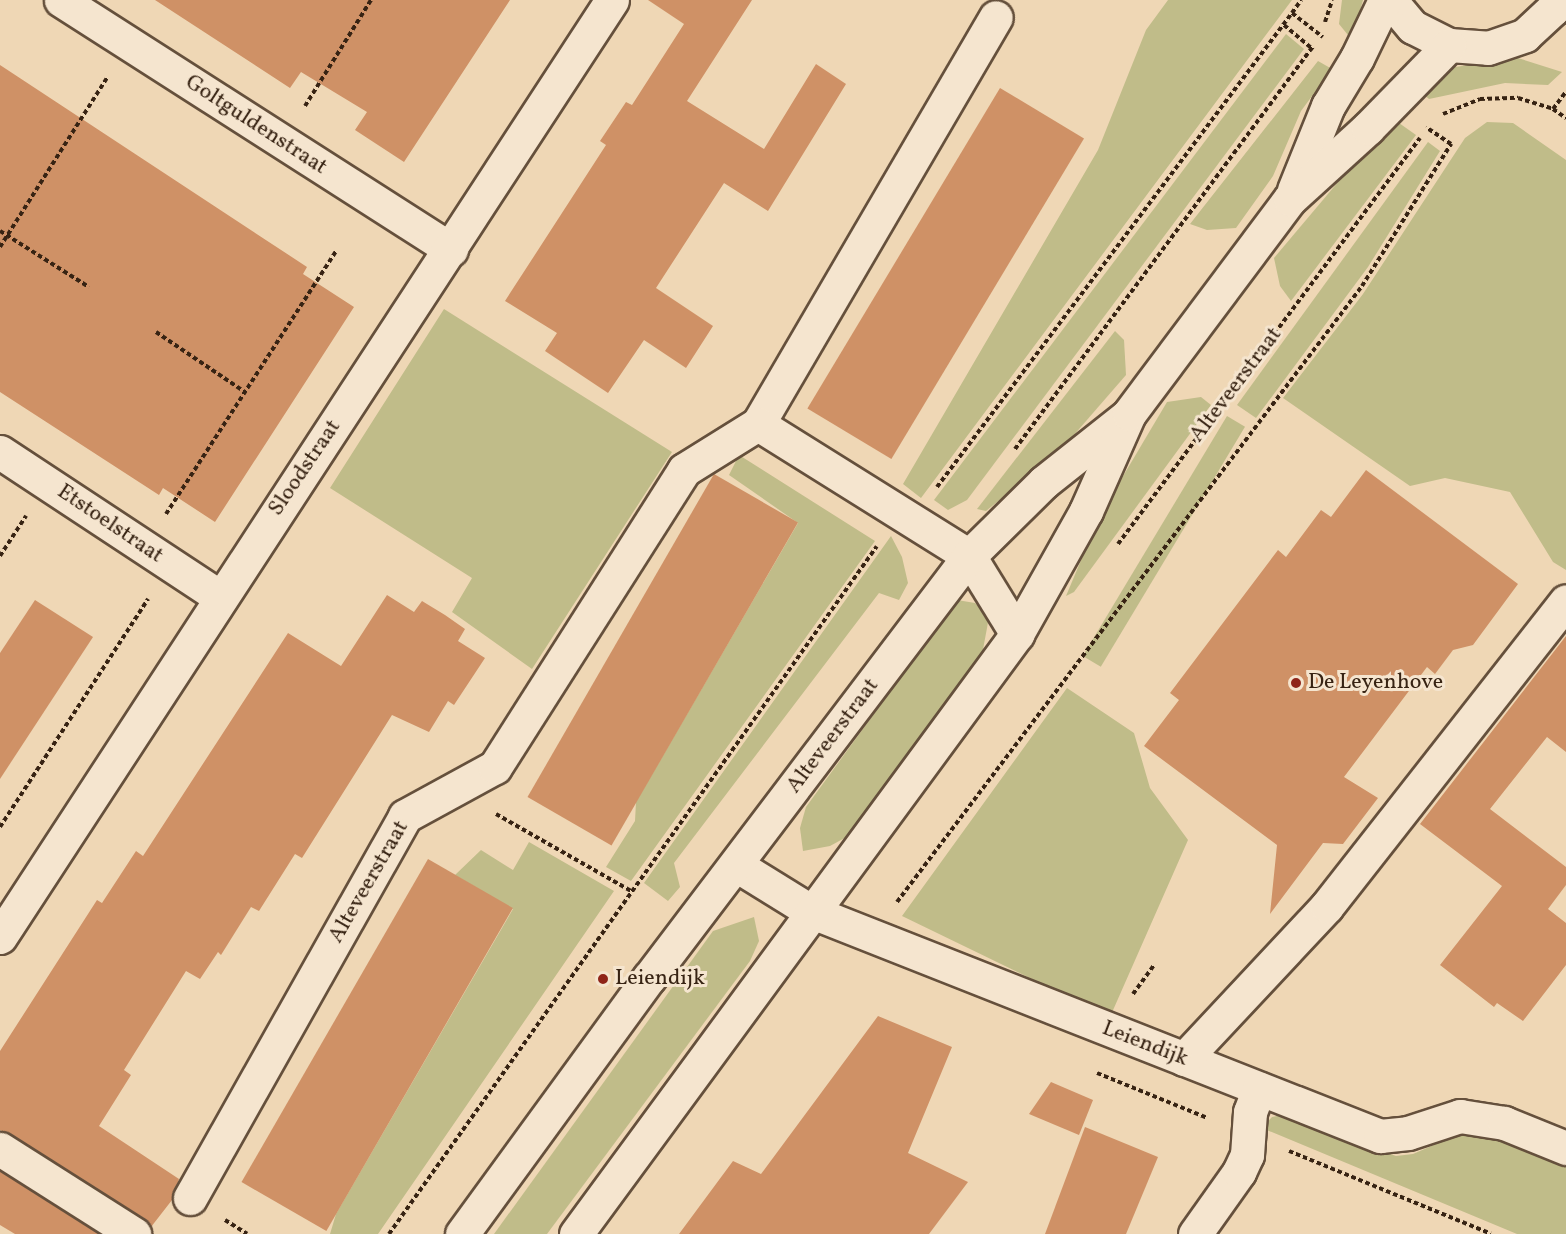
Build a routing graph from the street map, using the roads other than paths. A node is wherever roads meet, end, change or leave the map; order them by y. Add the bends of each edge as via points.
1 (60, 0) edge
2 (612, 0) edge
3 (1384, 0) edge
4 (1390, 0) edge
5 (1559, 10) edge
6 (996, 17) dead end
7 (1449, 45) junction
8 (1290, 199) junction
9 (451, 249) junction
10 (1129, 414) junction
11 (758, 424) junction
12 (0, 452) edge
13 (969, 556) junction
14 (220, 597) junction
15 (1566, 601) edge
16 (1017, 634) junction
17 (736, 865) junction
18 (812, 912) junction
19 (0, 937) edge
20 (1184, 1059) junction
21 (1259, 1089) junction
22 (1566, 1148) edge
23 (0, 1149) edge
24 (190, 1198) dead end
25 (134, 1234) edge
26 (462, 1234) edge
27 (576, 1234) edge
28 (1195, 1234) edge

1 - 9 street, Goltguldenstraat
2 - 9 street, Sloodstraat
3 - 8 street, Alteveerstraat via 1328,106
4 - 7 street via 1413,27
5 - 7 street via 1525,35 1488,48
6 - 11 street, Alteveerstraat
7 - 8 street, Alteveerstraat
8 - 10 street, Alteveerstraat
9 - 14 street, Sloodstraat
10 - 13 street, Alteveerstraat via 1044,482
10 - 16 street, Alteveerstraat via 1086,511
11 - 13 street
11 - 24 street, Alteveerstraat via 684,470 495,767 405,816
12 - 14 street, Etstoelstraat
13 - 16 street
13 - 17 street, Alteveerstraat
14 - 19 street, Sloodstraat
15 - 20 street via 1328,906
16 - 18 street, Alteveerstraat
17 - 18 street, Leiendijk
17 - 26 street, Alteveerstraat
18 - 20 street, Leiendijk
18 - 27 street, Alteveerstraat
20 - 21 street, Leiendijk
21 - 22 street, Leiendijk via 1380,1137 1408,1133 1460,1116 1504,1123
21 - 28 street via 1247,1134 1247,1155
23 - 25 street

